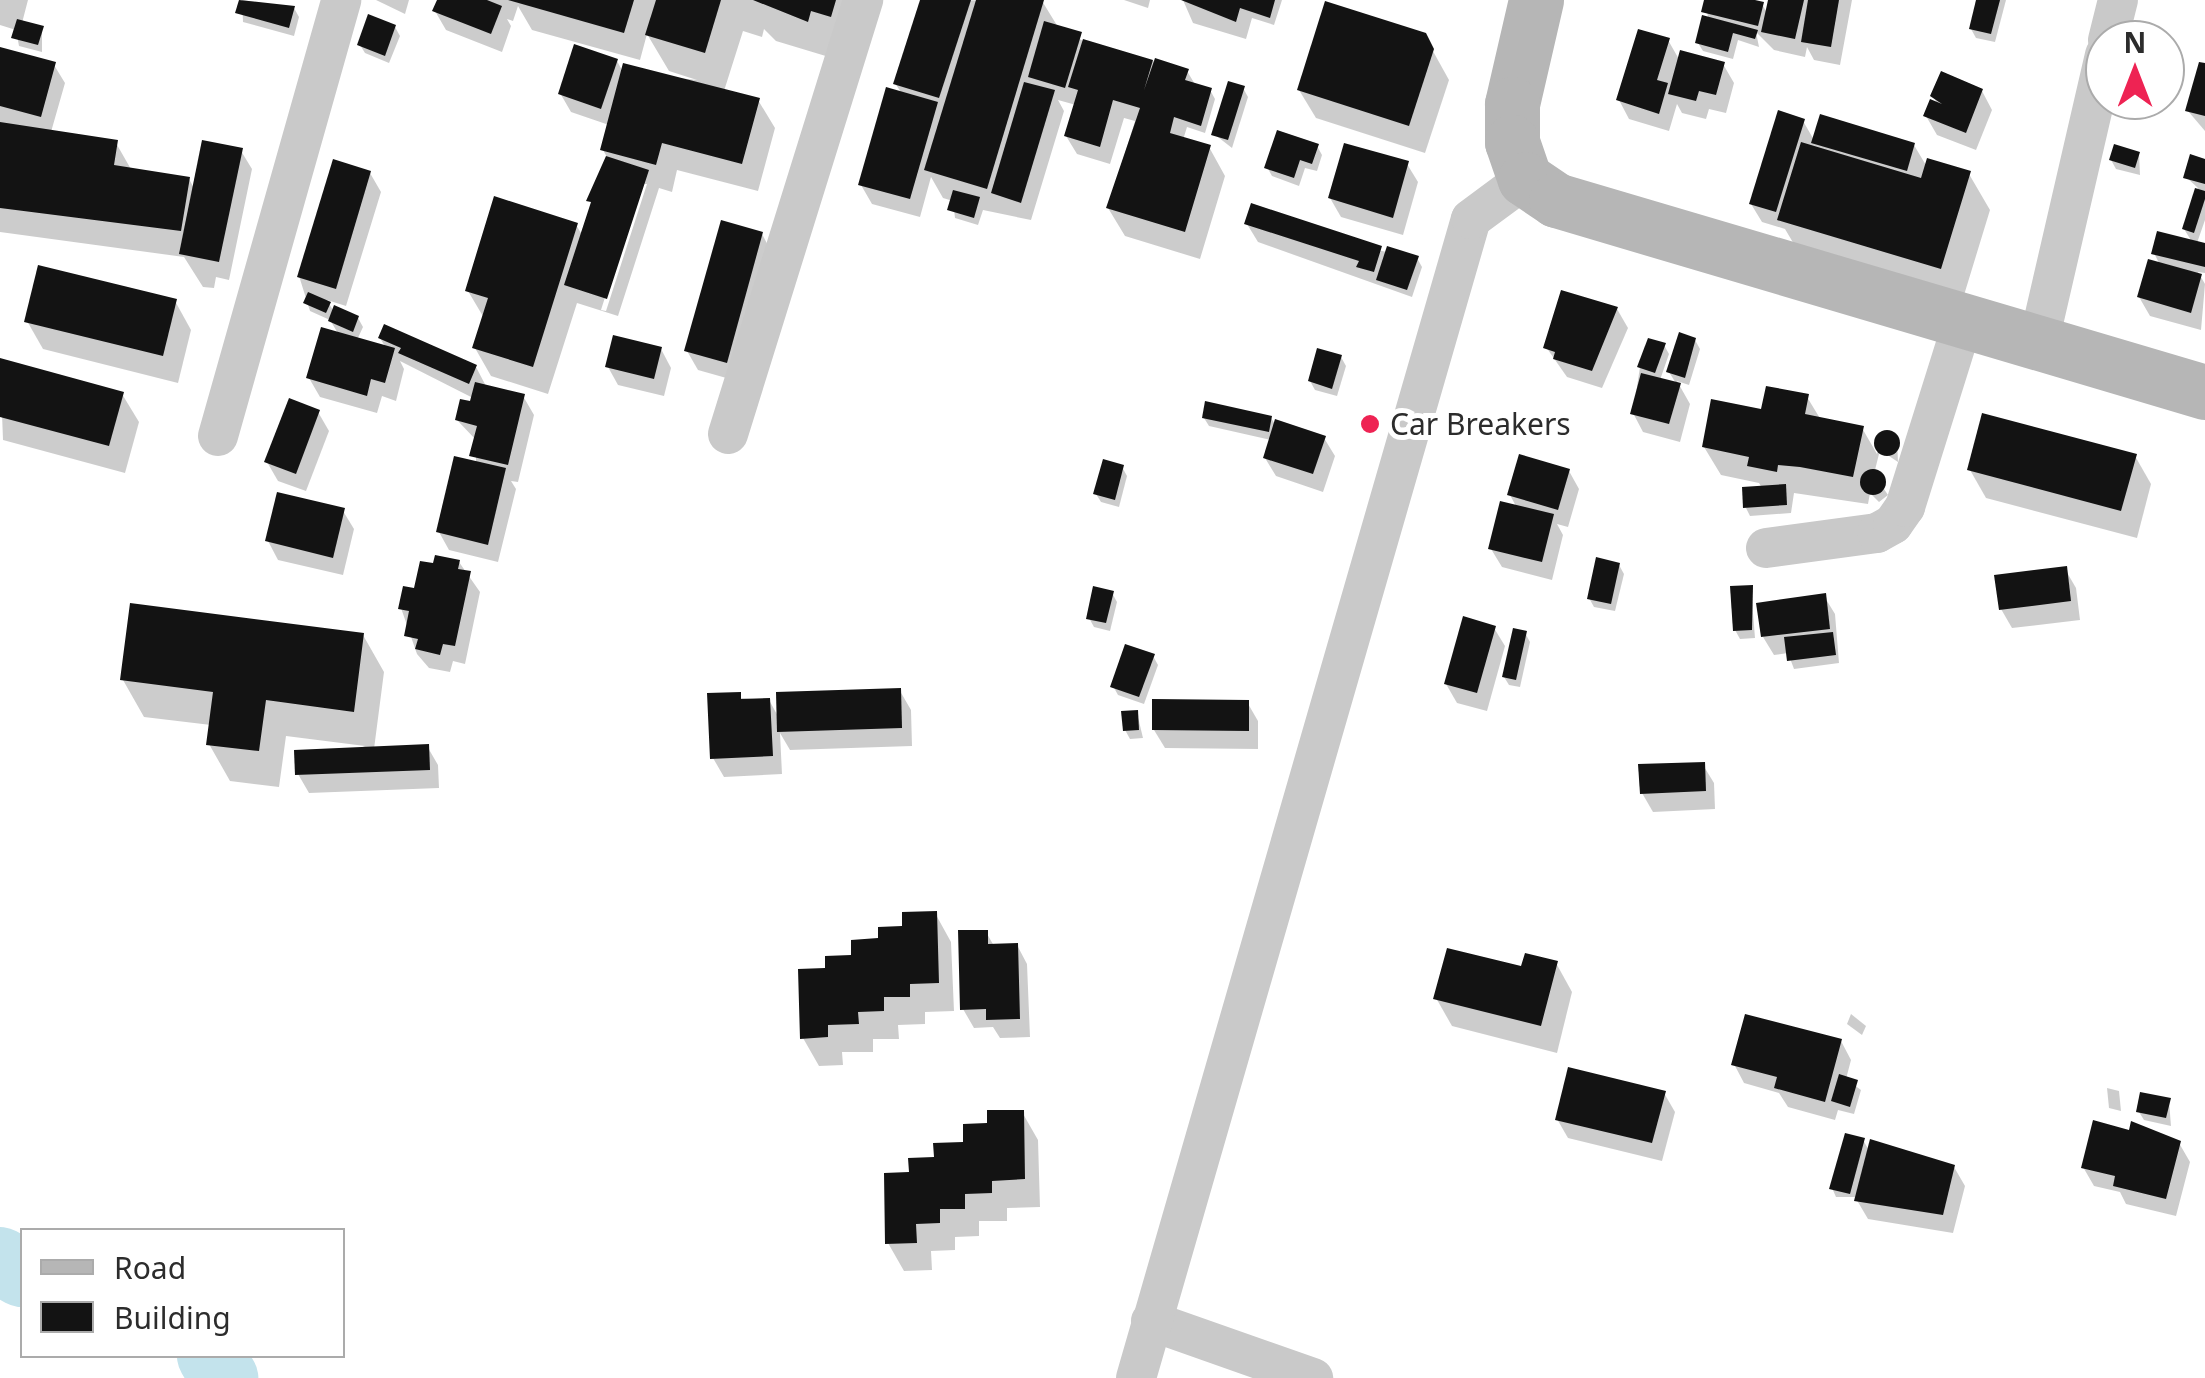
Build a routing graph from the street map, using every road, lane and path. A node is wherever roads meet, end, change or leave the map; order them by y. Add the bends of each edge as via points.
1 (341, 0) edge
2 (863, 0) edge
3 (1536, 0) edge
4 (2090, 120) edge
5 (1525, 179) junction
6 (1963, 322) junction
7 (2038, 345) junction
8 (2205, 392) edge
9 (728, 434) dead end
10 (218, 436) dead end
11 (1766, 548) dead end
12 (1151, 1321) junction
13 (1136, 1378) edge
14 (1314, 1378) edge

1 - 10 street
2 - 9 street
3 - 5 street via 1512,104 1512,142
4 - 7 street
5 - 6 street via 1556,200
5 - 12 street via 1471,219
6 - 7 street
6 - 11 street via 1906,507 1893,524 1877,533
7 - 8 street
12 - 13 street
12 - 14 street

